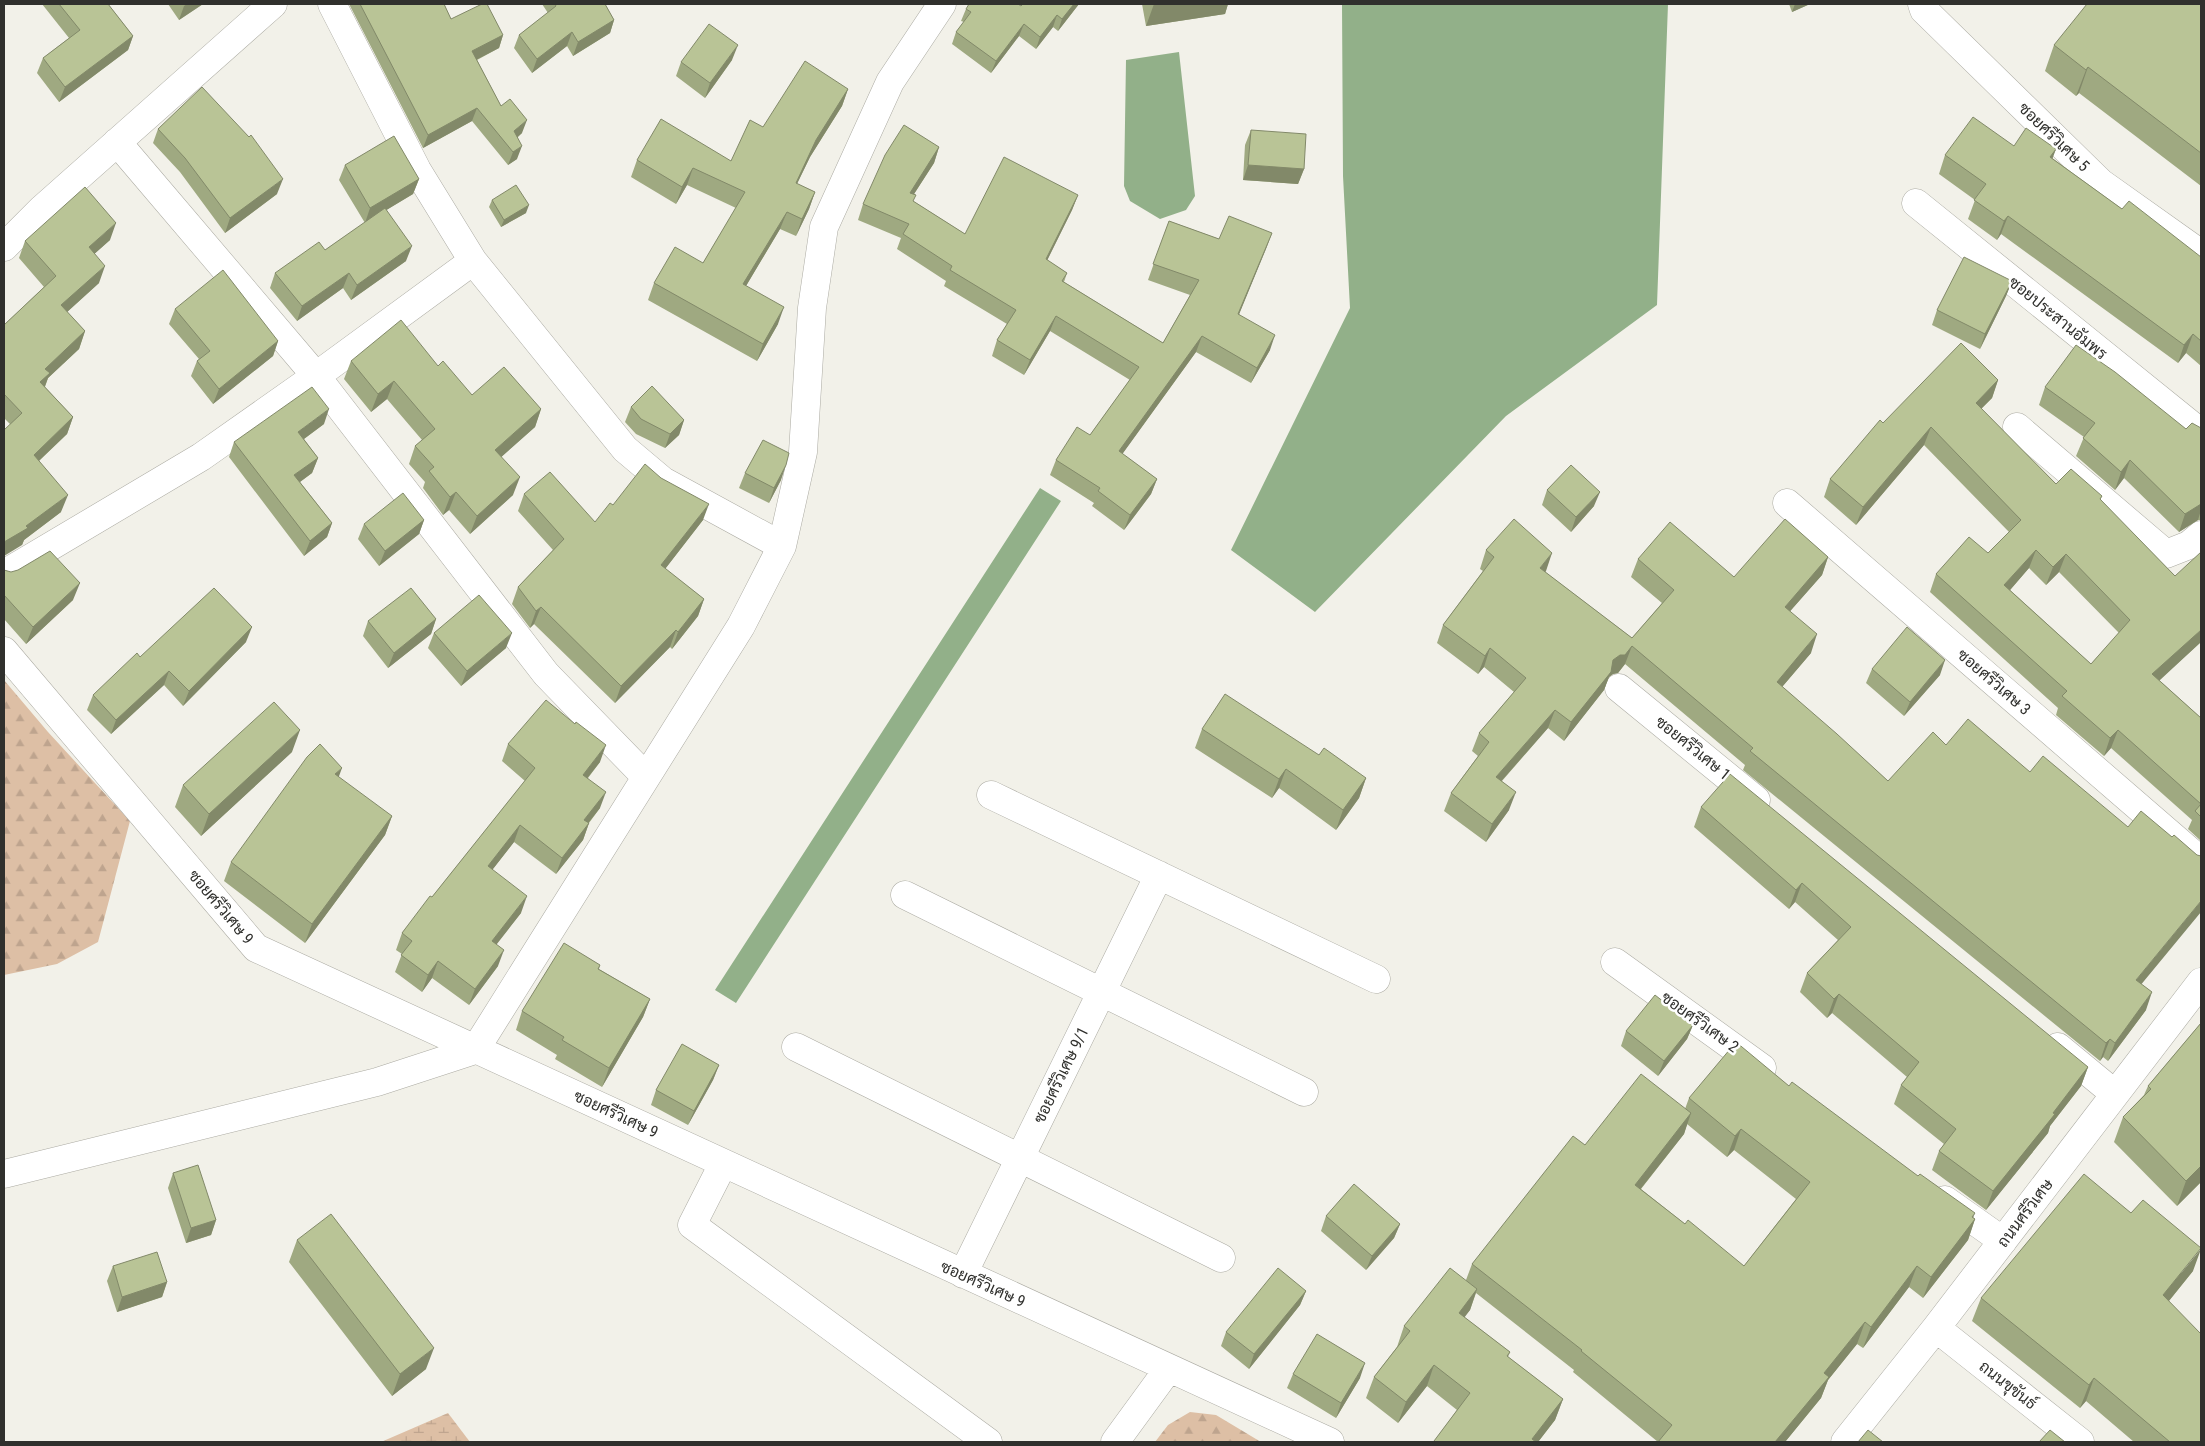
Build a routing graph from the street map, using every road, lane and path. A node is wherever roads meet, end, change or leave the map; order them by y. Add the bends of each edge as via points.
1 (273, 4) edge
2 (332, 4) edge
3 (942, 4) edge
4 (1922, 4) edge
5 (117, 142) junction
6 (1916, 203) dead end
7 (4, 247) edge
8 (2201, 254) edge
9 (473, 261) junction
10 (316, 376) junction
11 (2017, 426) dead end
12 (2201, 433) edge
13 (1787, 503) dead end
14 (2201, 535) edge
15 (782, 546) junction
16 (4, 574) edge
17 (4, 651) edge
18 (1619, 688) dead end
19 (645, 776) junction
20 (991, 795) dead end
21 (1772, 813) edge
22 (2201, 861) edge
23 (1159, 875) junction
24 (905, 895) dead end
25 (1616, 962) dead end
26 (1376, 979) dead end
27 (2201, 982) edge
28 (1102, 992) junction
29 (2039, 1031) edge
30 (796, 1047) dead end
31 (475, 1050) junction
32 (1785, 1084) edge
33 (1304, 1092) dead end
34 (2115, 1094) junction
35 (1020, 1158) junction
36 (723, 1164) junction
37 (4, 1174) edge
38 (1922, 1183) edge
39 (2003, 1242) junction
40 (1221, 1258) dead end
41 (963, 1274) junction
42 (1936, 1328) junction
43 (1169, 1368) junction
44 (988, 1442) edge
45 (1115, 1442) edge
46 (1330, 1442) edge
47 (1845, 1442) edge
48 (2080, 1442) edge

1 - 5 street
2 - 9 street via 418,170
3 - 15 street via 890,82 824,227 812,308 803,452
4 - 8 street, ซอยศรีวิเศษ 5 via 2101,182
5 - 7 street
5 - 10 street
6 - 12 street, ซอยประสานอัมพร
9 - 10 street
9 - 15 street via 625,449 663,481
10 - 16 street via 201,457
10 - 19 street via 546,674
11 - 14 street via 2166,554 2189,545
13 - 22 street, ซอยศรีวิเศษ 3
15 - 19 street via 741,626
17 - 31 street, ซอยศรีวิเศษ 9 via 256,948
18 - 21 street, ซอยศรีวิเศษ 1
19 - 31 street
20 - 23 street
23 - 26 street
23 - 28 street, ซอยศรีวิเศษ 9/1
24 - 28 street
25 - 32 street, ซอยศรีวิเศษ 2
27 - 34 street, ถนนศรีวิเศษ
28 - 33 street
28 - 35 street, ซอยศรีวิเศษ 9/1
29 - 34 street
30 - 35 street
31 - 36 street, ซอยศรีวิเศษ 9
31 - 37 street via 377,1082
34 - 39 street, ถนนศรีวิเศษ
35 - 40 street
35 - 41 street, ซอยศรีวิเศษ 9/1
36 - 41 street, ซอยศรีวิเศษ 9
36 - 44 street via 692,1225
38 - 39 street
39 - 42 street, ถนนศรีวิเศษ
41 - 43 street, ซอยศรีวิเศษ 9
42 - 47 street, ถนนศรีวิเศษ
42 - 48 street, ถนนขุขันธ์
43 - 45 street
43 - 46 street, ซอยศรีวิเศษ 9

